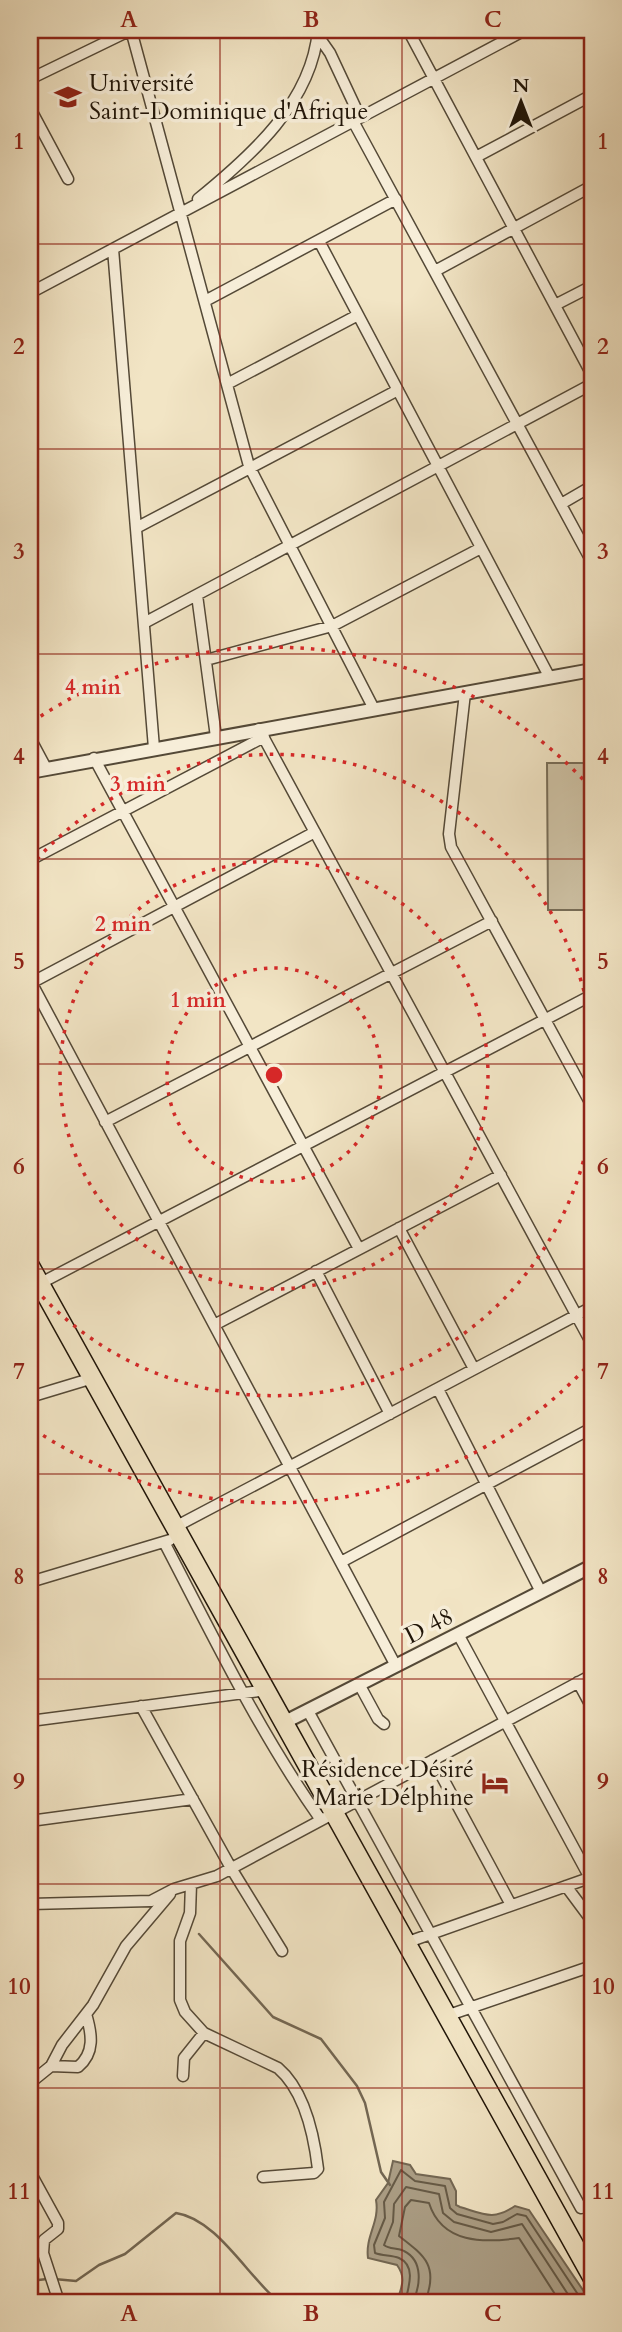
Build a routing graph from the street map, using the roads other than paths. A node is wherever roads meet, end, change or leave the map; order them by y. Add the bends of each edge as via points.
1 (131, 30) edge
2 (408, 30) edge
3 (524, 30) edge
4 (317, 32) edge
5 (434, 78) junction
6 (30, 79) edge
7 (592, 95) edge
8 (30, 107) edge
9 (357, 119) junction
10 (476, 157) junction
11 (68, 179) dead end
12 (592, 186) edge
13 (396, 199) junction
14 (181, 213) junction
15 (514, 228) junction
16 (319, 240) junction
17 (113, 249) junction
18 (435, 271) junction
19 (592, 286) edge
20 (30, 291) edge
21 (205, 301) junction
22 (555, 305) junction
23 (358, 315) junction
24 (592, 375) edge
25 (227, 384) junction
26 (592, 384) edge
27 (398, 390) junction
28 (517, 424) junction
29 (250, 466) junction
30 (438, 466) junction
31 (592, 486) edge
32 (561, 504) junction
33 (136, 528) junction
34 (290, 545) junction
35 (481, 548) junction
36 (592, 562) edge
37 (197, 595) junction
38 (144, 623) junction
39 (332, 626) junction
40 (206, 660) junction
41 (592, 670) edge
42 (550, 678) junction
43 (465, 693) junction
44 (374, 709) junction
45 (261, 733) junction
46 (216, 737) junction
47 (30, 738) edge
48 (154, 748) junction
49 (94, 758) junction
50 (46, 768) junction
51 (30, 772) edge
52 (122, 811) junction
53 (315, 832) junction
54 (30, 860) edge
55 (174, 907) junction
56 (492, 921) junction
57 (391, 973) junction
58 (31, 982) edge
59 (592, 995) edge
60 (546, 1019) junction
61 (250, 1046) junction
62 (445, 1072) junction
63 (591, 1101) edge
64 (105, 1122) junction
65 (304, 1146) junction
66 (501, 1175) junction
67 (159, 1222) junction
68 (399, 1228) junction
69 (359, 1249) junction
70 (30, 1266) edge
71 (316, 1272) junction
72 (39, 1284) junction
73 (592, 1307) edge
74 (576, 1315) junction
75 (214, 1325) junction
76 (592, 1344) edge
77 (474, 1369) junction
78 (93, 1378) junction
79 (438, 1389) junction
80 (30, 1397) edge
81 (390, 1413) junction
82 (592, 1428) edge
83 (290, 1467) junction
84 (486, 1484) junction
85 (173, 1536) junction
86 (341, 1562) junction
87 (592, 1566) edge
88 (30, 1581) edge
89 (541, 1592) junction
90 (458, 1634) junction
91 (396, 1666) junction
92 (592, 1675) edge
93 (578, 1682) junction
94 (359, 1684) junction
95 (267, 1690) junction
96 (243, 1693) junction
97 (141, 1706) junction
98 (592, 1708) edge
99 (308, 1711) junction
100 (30, 1721) edge
101 (505, 1721) junction
102 (285, 1722) junction
103 (384, 1724) dead end
104 (433, 1760) junction
105 (193, 1799) junction
106 (356, 1801) junction
107 (328, 1816) junction
108 (30, 1821) edge
109 (231, 1868) junction
110 (591, 1877) edge
111 (191, 1884) junction
112 (566, 1886) junction
113 (174, 1889) junction
114 (30, 1904) edge
115 (511, 1905) junction
116 (592, 1921) edge
117 (429, 1934) junction
118 (408, 1942) junction
119 (282, 1951) dead end
120 (592, 1959) edge
121 (588, 1968) edge
122 (469, 2008) junction
123 (86, 2014) junction
124 (449, 2015) junction
125 (204, 2033) junction
126 (51, 2066) junction
127 (183, 2076) dead end
128 (30, 2083) edge
129 (30, 2172) edge
130 (263, 2177) dead end
131 (581, 2208) dead end
132 (592, 2277) edge
133 (58, 2302) edge

1 - 6 street
1 - 14 street
2 - 5 street
3 - 5 street
4 - 9 street
4 - 14 street via 313,61 296,98 241,164
5 - 9 street
5 - 10 street
7 - 10 street
8 - 11 street
9 - 13 street
9 - 14 street
10 - 15 street
12 - 15 street
13 - 16 street
13 - 18 street
14 - 17 street
14 - 21 street
15 - 18 street
15 - 22 street
16 - 21 street
16 - 23 street
17 - 20 street
17 - 33 street
18 - 28 street
19 - 22 street
21 - 25 street
22 - 24 street
23 - 25 street
23 - 27 street
25 - 29 street
26 - 28 street
27 - 29 street
27 - 30 street
28 - 30 street
28 - 32 street
29 - 33 street
29 - 34 street
30 - 34 street
30 - 35 street
31 - 32 street
32 - 36 street
33 - 38 street
34 - 37 street
34 - 39 street
35 - 39 street
35 - 42 street
37 - 38 street
37 - 40 street
38 - 48 street
39 - 40 street
39 - 44 street
40 - 46 street
41 - 42 street
42 - 43 street
43 - 44 street
43 - 56 street via 451,847
44 - 45 street
45 - 46 street
45 - 52 street
45 - 53 street
46 - 48 street
47 - 50 street
48 - 49 street
49 - 50 street
49 - 52 street
50 - 51 street
52 - 54 street
52 - 55 street
53 - 55 street
53 - 57 street
55 - 58 street
55 - 61 street
56 - 57 street
56 - 60 street
57 - 61 street
57 - 62 street
58 - 64 street
59 - 60 street
60 - 62 street
60 - 63 street
61 - 64 street
61 - 65 street
62 - 65 street
62 - 66 street
64 - 67 street
65 - 67 street
65 - 69 street
66 - 68 street
66 - 74 street
67 - 72 street
67 - 75 street
68 - 69 street
68 - 77 street
69 - 71 street
70 - 72 highway
71 - 75 street
71 - 81 street
72 - 78 highway
73 - 74 street
74 - 76 street
74 - 77 street
75 - 83 street
77 - 79 street
78 - 80 street
78 - 85 highway
79 - 81 street
79 - 84 street
81 - 83 street
82 - 84 street
83 - 85 street
83 - 86 street
84 - 86 street
84 - 89 street
85 - 88 street
85 - 95 highway
85 - 96 street
86 - 91 street
87 - 89 street, D 48
89 - 90 street, D 48
90 - 91 street, D 48
90 - 101 street
91 - 94 street, D 48
92 - 93 street
93 - 98 street
93 - 101 street
94 - 99 street, D 48
94 - 103 street
95 - 96 street
95 - 102 highway
96 - 97 street
96 - 107 street via 293,1780
97 - 100 street
97 - 105 street
99 - 102 street, D 48
99 - 106 street
101 - 104 street
101 - 110 street
102 - 107 highway
104 - 106 street
104 - 115 street
105 - 108 street
105 - 109 street
106 - 107 street
106 - 117 street
107 - 109 street
107 - 118 highway
109 - 111 street
109 - 119 street
110 - 112 street
111 - 113 street
111 - 125 street via 190,1913 180,1941 180,2000
112 - 115 street
112 - 116 street
113 - 114 street via 137,1903
113 - 123 street via 126,1946
115 - 117 street
117 - 118 street
117 - 122 street
118 - 124 highway
120 - 121 street
121 - 122 street
122 - 124 street
122 - 131 street
123 - 126 street
123 - 126 street via 91,2043 85,2061 78,2067
124 - 132 highway
125 - 127 street via 184,2058
125 - 130 street via 278,2067 298,2094 318,2169
126 - 128 street
129 - 133 street via 58,2223 58,2229 44,2240 43,2253

